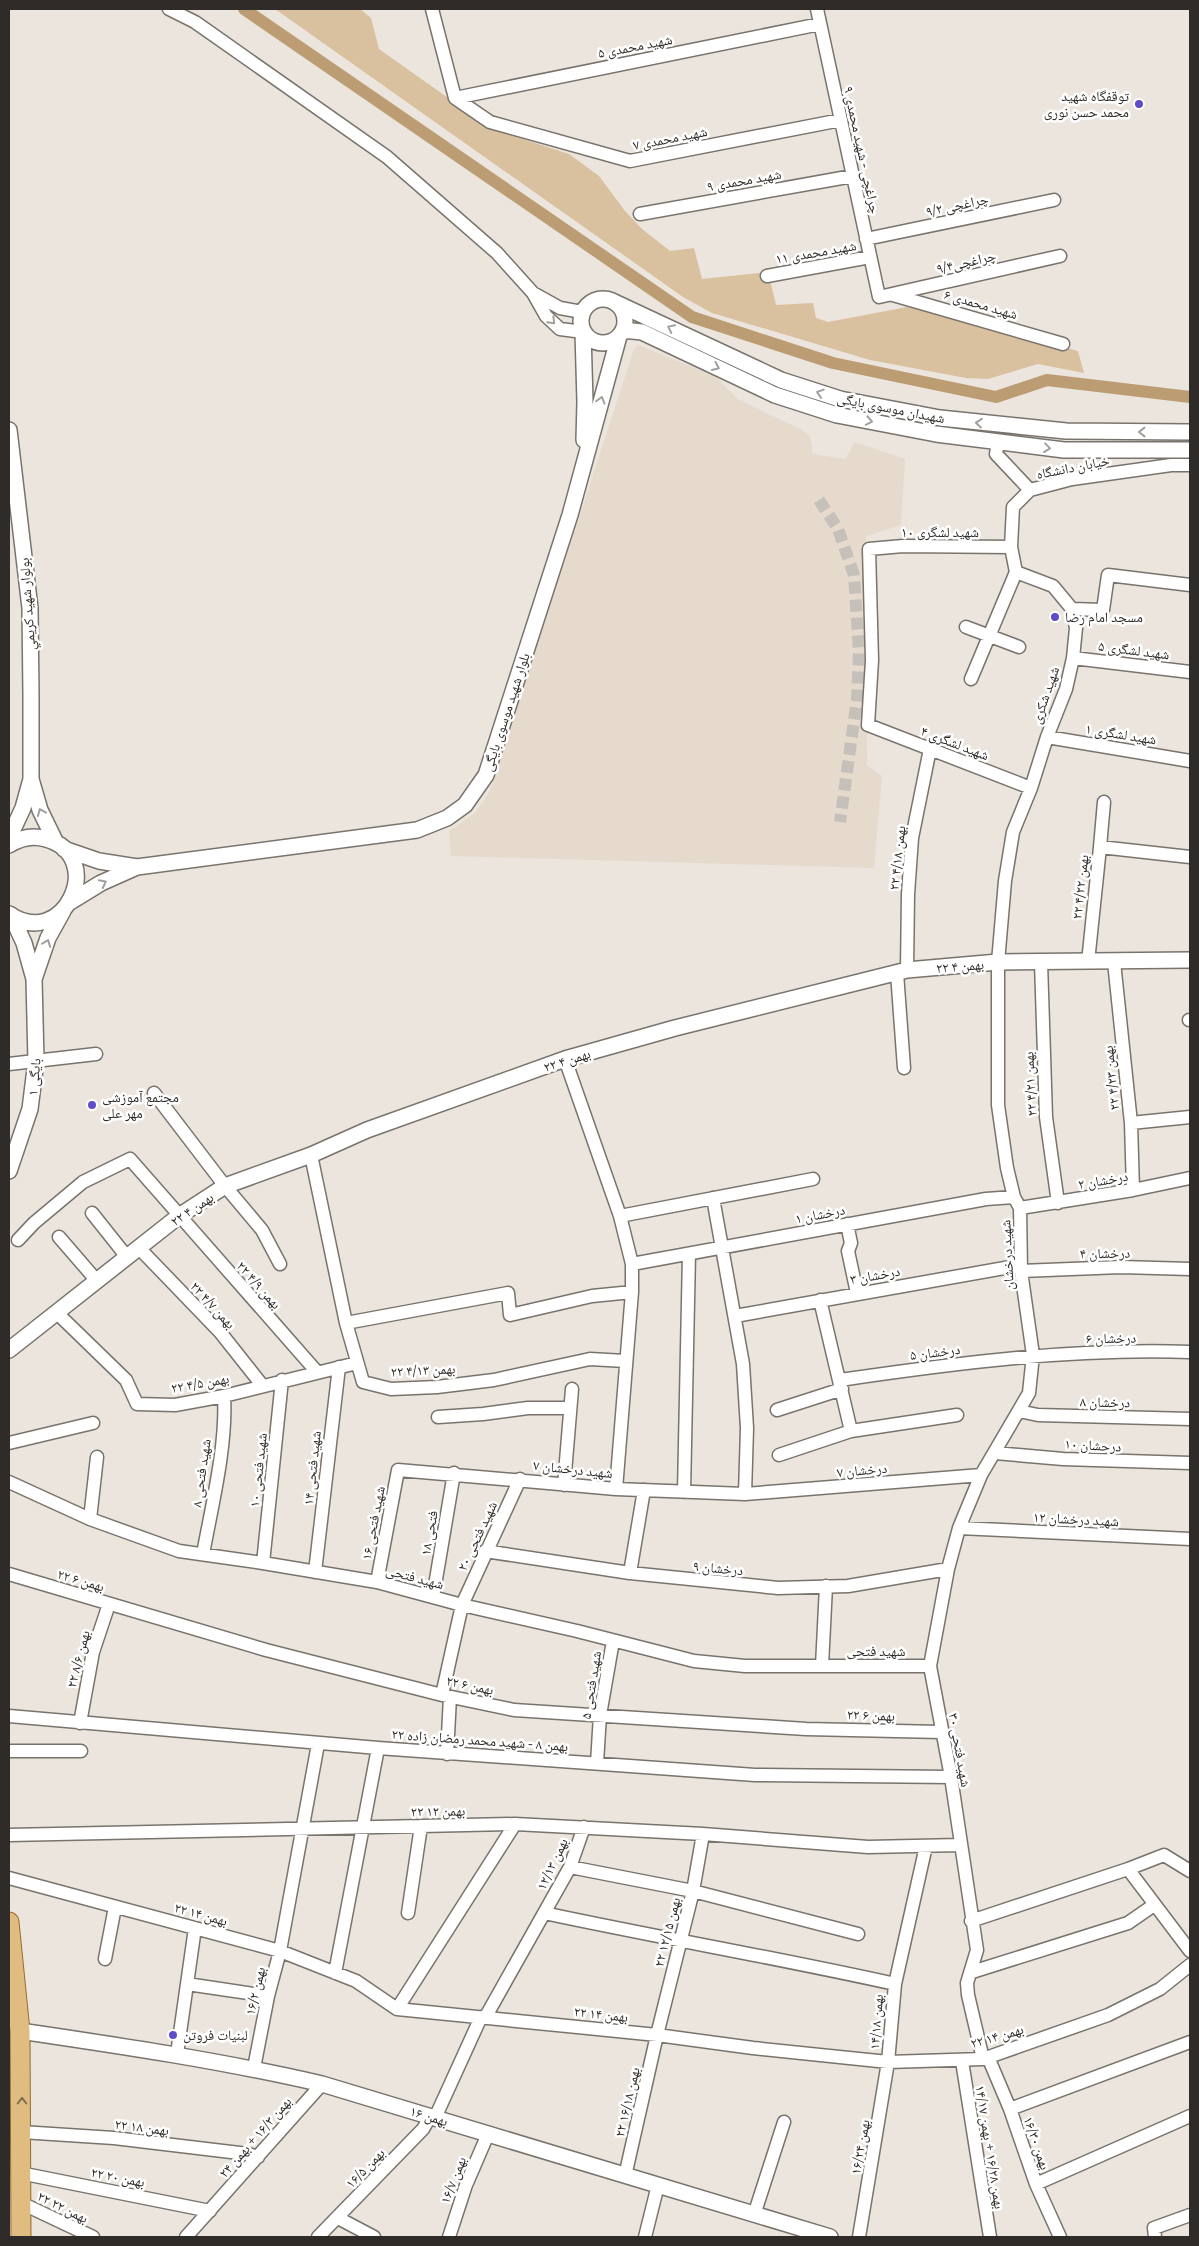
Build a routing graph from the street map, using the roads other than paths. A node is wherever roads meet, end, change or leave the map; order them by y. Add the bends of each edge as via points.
1 (170, 9) edge
2 (432, 9) edge
3 (817, 9) edge
4 (820, 24) junction
5 (455, 98) junction
6 (841, 120) junction
7 (853, 176) junction
8 (1054, 200) dead end
9 (640, 214) dead end
10 (866, 239) junction
11 (1060, 256) dead end
12 (870, 257) junction
13 (767, 276) dead end
14 (533, 292) junction
15 (885, 295) junction
16 (612, 301) junction
17 (582, 312) junction
18 (583, 332) junction
19 (621, 333) junction
20 (1063, 344) dead end
21 (9, 430) edge
22 (1190, 432) edge
23 (998, 442) junction
24 (1190, 450) edge
25 (583, 464) junction
26 (1190, 465) edge
27 (1030, 490) junction
28 (1011, 547) junction
29 (1016, 572) junction
30 (1190, 585) edge
31 (1072, 609) junction
32 (966, 626) dead end
33 (990, 636) junction
34 (1019, 647) dead end
35 (1073, 658) junction
36 (1190, 672) edge
37 (970, 679) dead end
38 (868, 725) joint
39 (1047, 736) junction
40 (930, 750) junction
41 (1190, 761) edge
42 (31, 780) junction
43 (1031, 788) junction
44 (1104, 802) dead end
45 (9, 838) edge
46 (9, 845) edge
47 (60, 846) junction
48 (1100, 847) junction
49 (1190, 857) edge
50 (137, 867) junction
51 (67, 906) junction
52 (9, 915) edge
53 (1190, 960) edge
54 (998, 962) junction
55 (1041, 962) junction
56 (1088, 962) junction
57 (1114, 962) junction
58 (902, 972) junction
59 (34, 979) junction
60 (96, 1054) dead end
61 (565, 1059) junction
62 (36, 1061) junction
63 (9, 1064) edge
64 (904, 1068) dead end
65 (154, 1093) dead end
66 (1190, 1117) edge
67 (1131, 1123) junction
68 (311, 1155) junction
69 (9, 1171) edge
70 (1190, 1178) edge
71 (813, 1179) dead end
72 (225, 1186) junction
73 (1133, 1190) junction
74 (713, 1198) junction
75 (1017, 1202) junction
76 (1058, 1203) junction
77 (92, 1213) dead end
78 (179, 1216) junction
79 (620, 1216) junction
80 (847, 1224) junction
81 (60, 1237) dead end
82 (18, 1240) dead end
83 (722, 1248) junction
84 (133, 1253) junction
85 (689, 1254) junction
86 (280, 1264) dead end
87 (632, 1264) junction
88 (1021, 1268) junction
89 (1190, 1269) edge
90 (97, 1281) junction
91 (632, 1292) junction
92 (857, 1293) junction
93 (820, 1300) junction
94 (57, 1313) junction
95 (735, 1316) junction
96 (346, 1323) junction
97 (9, 1350) edge
98 (1190, 1352) edge
99 (1033, 1356) junction
100 (625, 1361) junction
101 (357, 1363) junction
102 (339, 1367) junction
103 (317, 1372) junction
104 (282, 1380) junction
105 (262, 1385) junction
106 (841, 1385) junction
107 (572, 1389) dead end
108 (224, 1396) junction
109 (570, 1408) junction
110 (778, 1410) dead end
111 (1019, 1411) junction
112 (957, 1415) dead end
113 (438, 1417) dead end
114 (1190, 1419) edge
115 (93, 1423) dead end
116 (851, 1432) junction
117 (9, 1443) edge
118 (995, 1453) junction
119 (779, 1455) dead end
120 (97, 1457) dead end
121 (1190, 1464) edge
122 (398, 1470) joint
123 (454, 1473) junction
124 (980, 1475) junction
125 (520, 1479) junction
126 (9, 1482) edge
127 (564, 1485) junction
128 (616, 1489) junction
129 (644, 1490) junction
130 (684, 1492) junction
131 (745, 1494) junction
132 (90, 1519) junction
133 (960, 1528) junction
134 (1190, 1539) edge
135 (486, 1551) junction
136 (203, 1554) junction
137 (263, 1563) junction
138 (948, 1569) junction
139 (315, 1572) junction
140 (630, 1573) junction
141 (9, 1574) edge
142 (377, 1582) junction
143 (826, 1586) junction
144 (433, 1597) junction
145 (109, 1604) junction
146 (462, 1605) junction
147 (613, 1641) junction
148 (822, 1666) junction
149 (930, 1666) junction
150 (446, 1696) junction
151 (9, 1716) edge
152 (600, 1716) junction
153 (80, 1723) junction
154 (941, 1732) junction
155 (318, 1744) junction
156 (378, 1748) junction
157 (9, 1751) edge
158 (81, 1751) dead end
159 (447, 1754) junction
160 (597, 1763) junction
161 (951, 1777) junction
162 (514, 1824) junction
163 (421, 1826) junction
164 (363, 1827) junction
165 (584, 1827) junction
166 (304, 1828) junction
167 (703, 1834) junction
168 (9, 1835) edge
169 (960, 1845) junction
170 (926, 1846) junction
171 (570, 1867) junction
172 (1128, 1869) junction
173 (1190, 1871) edge
174 (9, 1878) edge
175 (693, 1891) junction
176 (1154, 1905) junction
177 (115, 1907) junction
178 (408, 1913) dead end
179 (544, 1913) junction
180 (972, 1921) junction
181 (9, 1922) edge
182 (195, 1928) junction
183 (858, 1934) dead end
184 (680, 1942) junction
185 (280, 1951) junction
186 (1190, 1951) edge
187 (105, 1959) dead end
188 (1190, 1965) edge
189 (972, 1972) junction
190 (335, 1973) junction
191 (187, 1984) junction
192 (894, 1984) junction
193 (268, 1996) junction
194 (397, 2009) junction
195 (483, 2017) junction
196 (20, 2031) junction
197 (657, 2035) junction
198 (1190, 2042) edge
199 (177, 2054) junction
200 (985, 2058) junction
201 (962, 2061) junction
202 (888, 2062) junction
203 (254, 2068) junction
204 (322, 2084) junction
205 (1010, 2109) junction
206 (1190, 2116) edge
207 (432, 2117) junction
208 (784, 2122) dead end
209 (21, 2132) junction
210 (488, 2134) junction
211 (258, 2157) junction
212 (20, 2172) junction
213 (625, 2176) junction
214 (1036, 2184) junction
215 (658, 2185) junction
216 (21, 2203) junction
217 (210, 2211) junction
218 (754, 2214) junction
219 (1190, 2215) edge
220 (338, 2218) junction
221 (1154, 2233) edge
222 (21, 2237) edge
223 (93, 2237) edge
224 (186, 2237) edge
225 (318, 2237) edge
226 (374, 2237) edge
227 (449, 2237) edge
228 (645, 2237) edge
229 (830, 2237) edge
230 (859, 2237) edge
231 (990, 2237) edge
232 (1060, 2237) edge

1 - 14 street via 195,22 387,157 497,253
2 - 5 street
3 - 4 street, ۹ چراغچی - شهید محمدی
4 - 5 street, شهید محمدی ۵
4 - 6 street, ۹ چراغچی - شهید محمدی
5 - 6 street, شهید محمدی ۷ via 490,122 630,161
6 - 7 street, ۹ چراغچی - شهید محمدی
7 - 9 street, شهید محمدی ۹
7 - 10 street, ۹ چراغچی - شهید محمدی
8 - 10 street, ۹/۲ چراغچی
10 - 12 street, ۹ چراغچی - شهید محمدی
11 - 15 street, ۹/۴چراغچی
12 - 13 street, شهید محمدی ۱۱
12 - 15 street, ۹ چراغچی - شهید محمدی
14 - 17 street via 560,308
14 -> 18 street via 546,316 560,329
15 - 20 street, شهید محمدی ۶
16 - 17 street via 591,302
16 - 19 street via 624,316
22 -> 16 street, شهیدان موسوی بایگی via 1066,431 940,418 840,399 781,380
17 - 18 street
18 - 19 street via 593,342 600,343 614,340
18 - 25 street, بلوار شهید موسوی بایگی
19 -> 23 street, شهیدان موسوی بایگی via 642,332 775,395 837,415
25 -> 19 street, بلوار شهید موسوی بایگی
21 - 42 street, بولوار شهيد كريمي via 30,608
23 -> 24 street, شهیدان موسوی بایگی via 1064,450
23 - 27 street via 996,454
25 - 50 street, بلوار شهید موسوی بایگی via 570,515 486,775 464,805 447,818 417,830
26 - 27 street, خیابان دانشگاه via 1072,479
27 - 28 street, خیابان دانشگاه via 1012,507
28 - 29 street, خیابان دانشگاه
28 - 38 street, شهید لشگری ۱۰ via 903,546 869,549 872,660
29 - 31 street via 1053,586
29 - 33 street
30 - 31 street via 1108,575 1103,610
31 - 35 street, شهید شکری via 1076,628
32 - 33 street
33 - 34 street
33 - 37 street
35 - 36 street, شهید لشگری ۵
35 - 39 street, شهید شکری via 1066,689
38 - 40 street, شهید لشگری ۴
39 - 41 street, شهید لشگری ۱
39 - 43 street, شهید شکری
40 - 43 street, شهید لشگری ۴
40 - 58 street, ۲۲ بهمن ۴/۱۸ via 912,838
42 - 45 street, بولوار شهيد كريمي
47 -> 42 street, بولوار شهيد كريمي via 40,810
43 - 54 street, شهید شکری via 1013,832
44 - 48 street
46 - 47 street, بلوار شهید موسوی بایگی via 29,837 48,839
47 - 50 street, بلوار شهید موسوی بایگی via 99,862
47 - 51 street, بولوار شهيد كريمي via 70,857 76,874 74,893
48 - 49 street, ۲۲ بهمن ۴/۲۲
48 - 56 street, ۲۲ بهمن ۴/۲۲
51 -> 50 street, بلوار شهید موسوی بایگی via 101,883
51 - 52 street, بلوار شهید موسوی بایگی via 48,920 38,922
59 -> 51 street via 48,938
52 - 59 street via 24,944
53 - 57 street, ۲۲ بهمن ۴
54 - 55 street, ۲۲ بهمن ۴
54 - 58 street, ۲۲ بهمن ۴
54 - 75 street, شهید درخشان via 998,1105 1007,1168
55 - 56 street, ۲۲ بهمن ۴
55 - 76 street, ۲۲ بهمن ۴/۲۱ via 1046,1118
56 - 57 street, ۲۲ بهمن ۴
57 - 67 street, ۲۲ بهمن ۴/۲۳
58 - 61 street, ۲۲ بهمن ۴ via 675,1028
58 - 64 street, ۲۲ بهمن ۴/۱۸
59 - 62 street, بایگی ۱
60 - 62 street
61 - 68 street, ۲۲ بهمن ۴ via 367,1130
61 - 79 street
62 - 63 street
62 - 69 street, بایگی ۱ via 30,1109
65 - 72 street
66 - 67 street
67 - 73 street, ۲۲ بهمن ۴/۲۳
68 - 72 street, ۲۲ بهمن ۴
68 - 96 street, ۲۲ بهمن ۴/۱۳
70 - 73 street, درخشان ۲
71 - 74 street
72 - 78 street, ۲۲ بهمن ۴
72 - 86 street via 262,1230
73 - 76 street, درخشان ۲
74 - 79 street
74 - 83 street
75 - 76 street, درخشان ۲
75 - 80 street, درخشان ۱ via 986,1199
75 - 88 street, شهید درخشان
77 - 84 street, ۲۲ بهمن ۴/۷
78 - 82 street, ۲۲ بهمن ۴/۹ via 130,1159 83,1182
78 - 84 street, ۲۲ بهمن ۴
78 - 103 street, ۲۲ بهمن ۴/۹
79 - 87 street
80 - 83 street, درخشان ۱
80 - 92 street via 851,1243 848,1251
81 - 90 street
83 - 85 street, درخشان ۱
83 - 95 street
84 - 90 street, ۲۲ بهمن ۴
84 - 105 street, ۲۲ بهمن ۴/۷ via 220,1332
85 - 87 street, درخشان ۱
85 - 130 street
87 - 91 street
88 - 89 street, درخشان ۴
88 - 92 street, درخشان ۳
88 - 99 street, شهید درخشان
90 - 94 street, ۲۲ بهمن ۴
91 - 96 street via 592,1296 510,1315 508,1293
91 - 100 street
92 - 93 street, درخشان ۳
93 - 95 street, درخشان ۳
93 - 106 street
94 - 97 street, ۲۲ بهمن ۴
94 - 108 street, ۲۲ بهمن ۴/۵ via 126,1380 137,1404 175,1405
95 - 131 street via 743,1364 747,1428
96 - 101 street, ۲۲ بهمن ۴/۱۳
98 - 99 street, درخشان ۶
99 - 106 street, درخشان ۵ via 910,1370
99 - 111 street, شهید درخشان via 1028,1393
100 - 101 street, ۲۲ بهمن ۴/۱۳ via 590,1359 494,1380 391,1389 363,1382
100 - 128 street
101 - 102 street, ۲۲ بهمن ۴/۵
102 - 103 street, ۲۲ بهمن ۴/۵
102 - 139 street, شهید فتحی ۱۴
103 - 104 street, ۲۲ بهمن ۴/۵
104 - 105 street, ۲۲ بهمن ۴/۵
104 - 137 street, شهید فتحی ۱۰
105 - 108 street, ۲۲ بهمن ۴/۵
106 - 110 street, درخشان ۵
106 - 116 street
107 - 109 street
108 - 136 street, شهید فتحی ۸ via 218,1473
109 - 113 street via 528,1408
109 - 127 street
111 - 114 street, درخشان ۸ via 1038,1415
111 - 118 street, شهید درخشان
112 - 116 street
115 - 117 street
116 - 119 street
118 - 121 street, درحشان ۱۰
118 - 124 street, شهید درخشان
120 - 132 street
122 - 123 street, شهید درخشان ۷
122 - 142 street, شهید فتحی ۱۶
123 - 125 street, شهید درخشان ۷
123 - 144 street, فتحی ۱۸
124 - 131 street, درخشان ۷
124 - 133 street, شهید درخشان
125 - 127 street, شهید درخشان ۷
125 - 135 street, شهید فتحی ۲۰
126 - 132 street, شهید فتحی
127 - 128 street, شهید درخشان ۷
128 - 129 street, شهید درخشان ۷
129 - 130 street, شهید درخشان ۷
129 - 140 street
130 - 131 street, شهید درخشان ۷
132 - 136 street, شهید فتحی via 179,1551
133 - 134 street, شهید درخشان ۱۲
133 - 138 street, شهید فتحی ۳۰
135 - 140 street, درخشان ۹
135 - 146 street, شهید فتحی ۲۰
136 - 137 street, شهید فتحی
137 - 139 street, شهید فتحی
138 - 143 street, درخشان ۹ via 848,1586
138 - 149 street, شهید فتحی ۳۰
139 - 142 street, شهید فتحی
140 - 143 street, درخشان ۹ via 778,1588
141 - 145 street, ۲۲ بهمن ۶
142 - 144 street, شهید فتحی
143 - 148 street
144 - 146 street, شهید فتحی
145 - 150 street, ۲۲ بهمن ۶ via 266,1650
145 - 153 street, ۲۲ بهمن ۸/۶ via 93,1652
146 - 147 street, شهید فتحی
146 - 150 street, شهید فتحی ۲۰
147 - 148 street, شهید فتحی via 694,1661 745,1666
147 - 152 street, شهید فتحی ۵
148 - 149 street, شهید فتحی
149 - 154 street, شهید فتحی ۳۰
150 - 152 street, ۲۲ بهمن ۶ via 514,1710
150 - 159 street, شهید فتحی ۲۰
151 - 153 street, ۲۲ بهمن ۸ - شهید محمد رمضان زاده
152 - 154 street, ۲۲ بهمن ۶ via 806,1729
152 - 160 street, شهید فتحی ۵
153 - 155 street, ۲۲ بهمن ۸ - شهید محمد رمضان زاده
154 - 161 street, شهید فتحی ۳۰
155 - 156 street, ۲۲ بهمن ۸ - شهید محمد رمضان زاده
155 - 166 street, بهمن ۱۶/۲
156 - 159 street, ۲۲ بهمن ۸ - شهید محمد رمضان زاده
156 - 164 street
157 - 158 street
159 - 160 street, ۲۲ بهمن ۸ - شهید محمد رمضان زاده
160 - 161 street, ۲۲ بهمن ۸ - شهید محمد رمضان زاده via 755,1775
161 - 169 street, شهید فتحی ۳۰
162 - 163 street, ۲۲ بهمن ۱۲
162 - 165 street, ۲۲ بهمن ۱۲
162 - 194 street
163 - 164 street, ۲۲ بهمن ۱۲
163 - 178 street
164 - 166 street, ۲۲ بهمن ۱۲
164 - 190 street
165 - 167 street, ۲۲ بهمن ۱۲
165 - 171 street, بهمن ۱۲/۱۳
166 - 168 street, ۲۲ بهمن ۱۲
166 - 185 street, بهمن ۱۶/۲
167 - 170 street, ۲۲ بهمن ۱۲ via 868,1847
167 - 175 street, ۲۲ بهمن ۱۲/۱۵
169 - 170 street
169 - 180 street, شهید فتحی ۳۰
170 - 192 street, بهمن ۱۴/۱۸
171 - 175 street
171 - 179 street, بهمن ۱۲/۱۳
172 - 173 street via 1164,1855
172 - 176 street
172 - 180 street
174 - 177 street, ۲۲ بهمن ۱۴
175 - 183 street
175 - 184 street, ۲۲ بهمن ۱۲/۱۵
176 - 186 street
176 - 189 street via 1128,1922
177 - 182 street, ۲۲ بهمن ۱۴
177 - 187 street
179 - 184 street
179 - 195 street, بهمن ۱۲/۱۳
180 - 189 street, شهید فتحی ۳۰ via 977,1950
181 - 196 main road
182 - 185 street, ۲۲ بهمن ۱۴
182 - 191 street
184 - 192 street via 779,1958
184 - 197 street, ۲۲ بهمن ۱۲/۱۵
185 - 190 street, ۲۲ بهمن ۱۴
185 - 193 street, بهمن ۱۶/۲
188 - 200 street, ۲۲ بهمن ۱۴ via 1160,1989 1108,2015
189 - 200 street, بهمن ۱۶/۳۰ via 967,1983 968,1995
190 - 194 street, ۲۲ بهمن ۱۴ via 356,1981
191 - 193 street
191 - 199 street
192 - 202 street, بهمن ۱۴/۱۸
193 - 203 street, بهمن ۱۶/۲
194 - 195 street, ۲۲ بهمن ۱۴
195 - 197 street, ۲۲ بهمن ۱۴
195 - 207 street, بهمن ۱۶/۵
196 - 199 street, بهمن ۱۶
209 -> 196 main road
197 - 202 street, ۲۲ بهمن ۱۴
197 - 213 street, ۲۲ بهمن ۱۶/۱۸
198 - 205 street
199 - 203 street, بهمن ۱۶
200 - 201 street, ۲۲ بهمن ۱۴
200 - 205 street, بهمن ۱۶/۳۰
201 - 202 street, ۲۲ بهمن ۱۴
201 - 231 street, بهمن ۱۶/۲۸ + بهمن ۱۴/۱۷
202 - 230 street, بهمن ۱۶/۲۴
203 - 204 street, بهمن ۱۶
204 - 207 street, بهمن ۱۶
204 - 211 street, بهمن ۱۶/۳ + بهمن ۲۴
205 - 214 street, بهمن ۱۶/۳۰
206 - 214 street
207 - 210 street, بهمن ۱۶
207 - 220 street, بهمن ۱۶/۵
208 - 218 street
209 - 211 street, ۲۲ بهمن ۱۸ via 114,2138
209 - 212 main road
210 - 213 street, بهمن ۱۶
210 - 227 street, بهمن ۱۶/۷ via 466,2185
211 - 217 street, بهمن ۱۶/۳ + بهمن ۲۴
212 - 216 main road
212 - 217 street, ۲۲ بهمن ۲۰
213 - 215 street, بهمن ۱۶
214 - 232 street, بهمن ۱۶/۳۰
215 - 218 street, بهمن ۱۶
215 - 228 street
216 - 222 main road
216 - 223 street, ۲۲ بهمن ۲۲
217 - 224 street, بهمن ۱۶/۳ + بهمن ۲۴
218 - 229 street, بهمن ۱۶
219 - 221 street
220 - 225 street, بهمن ۱۶/۵
220 - 226 street

